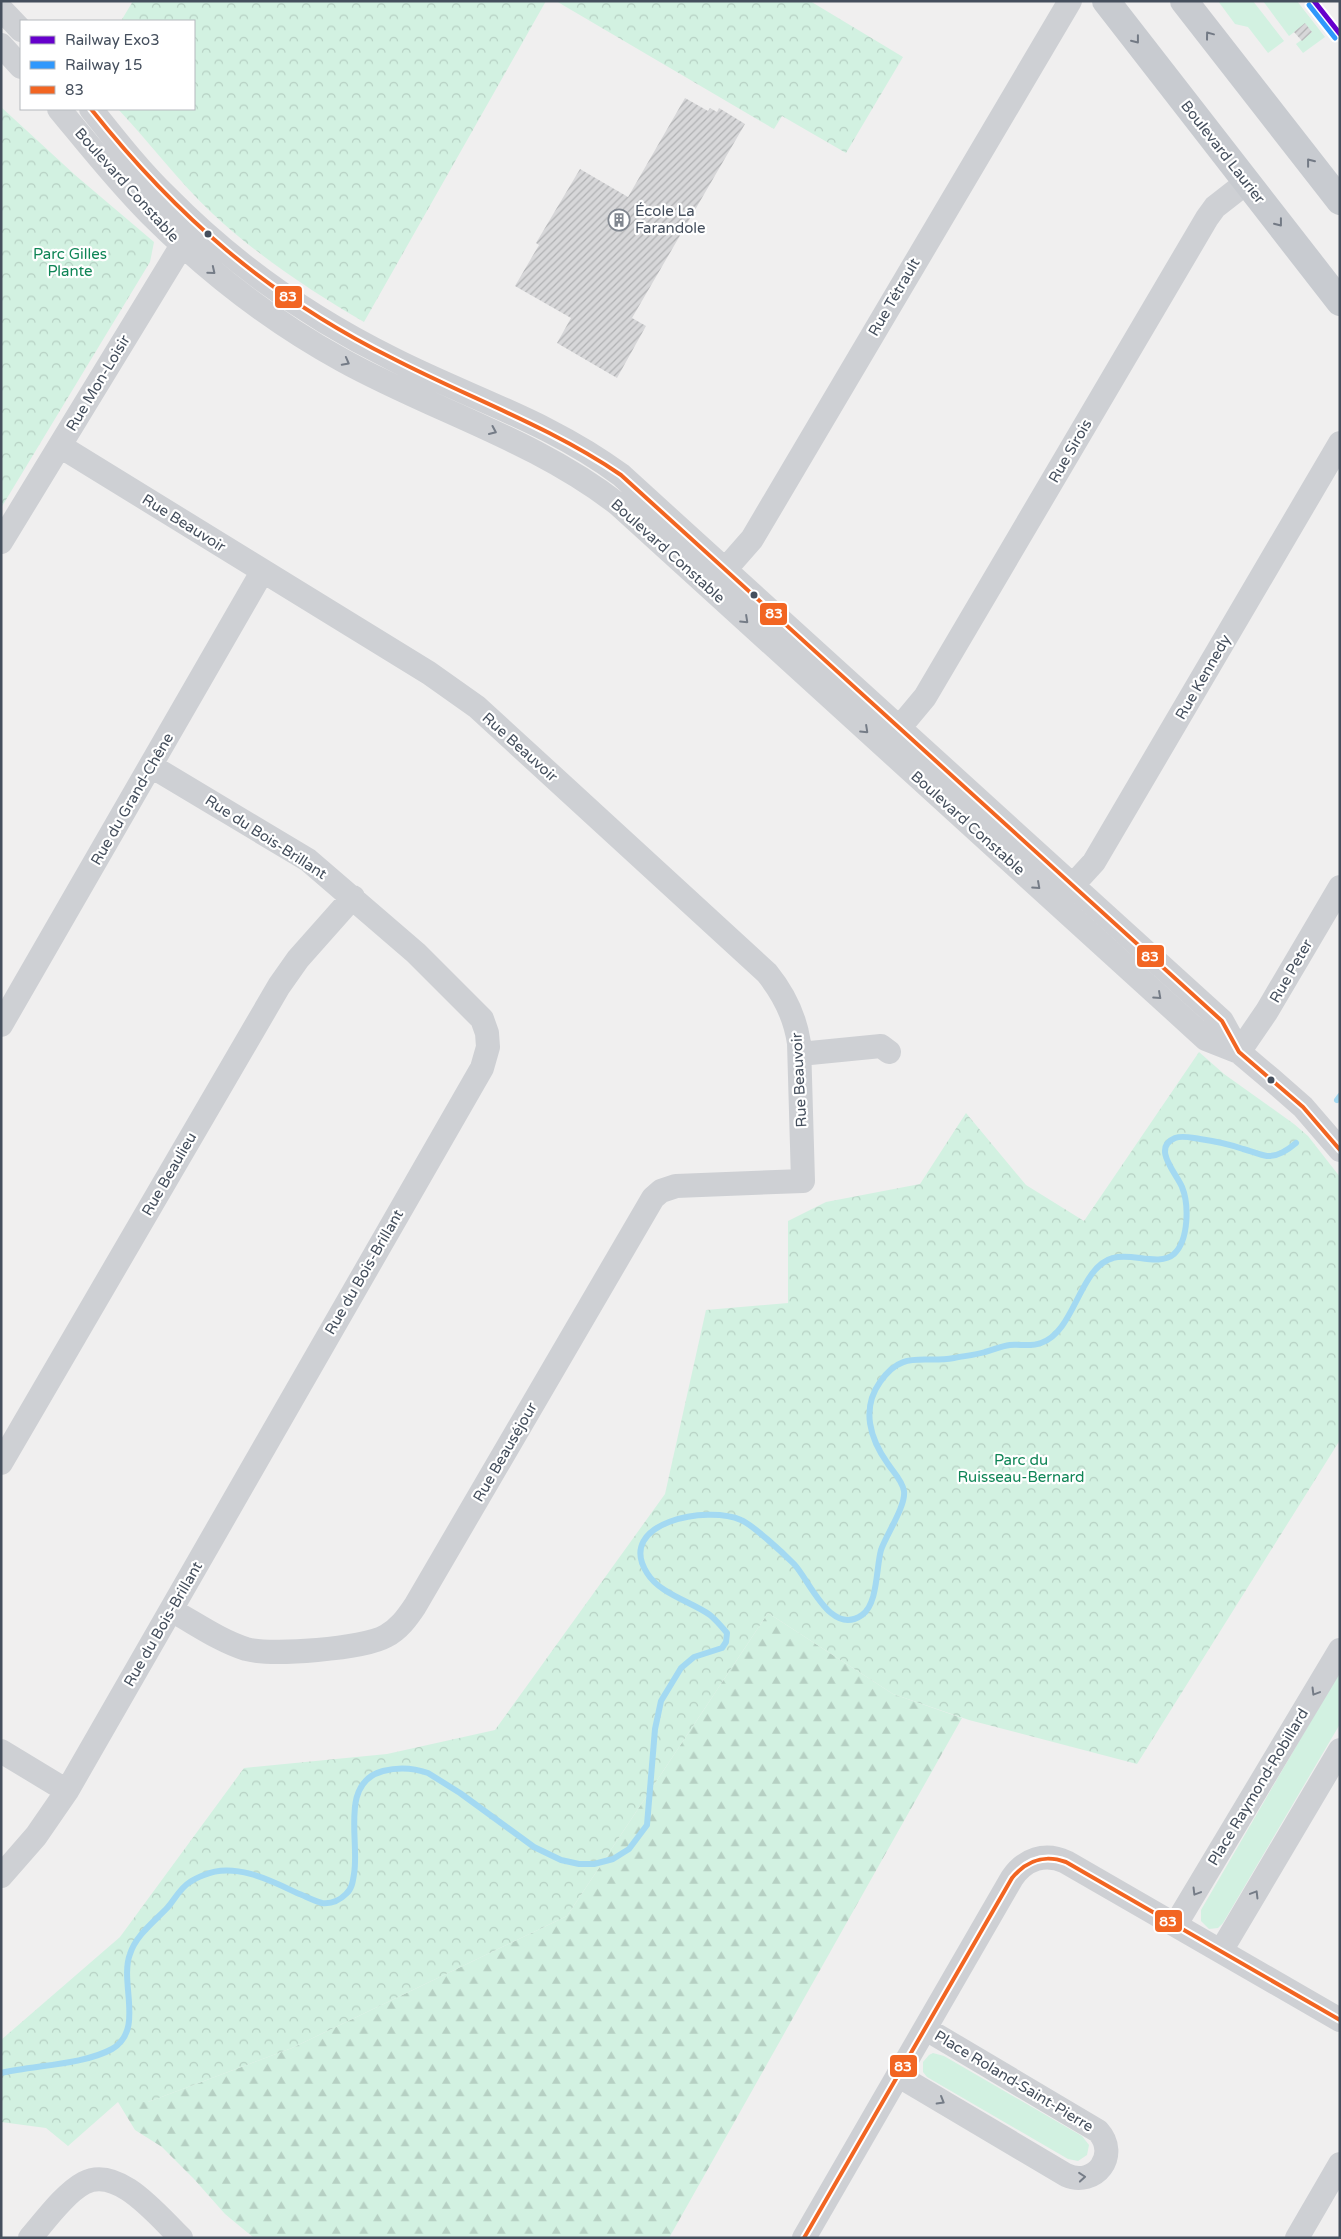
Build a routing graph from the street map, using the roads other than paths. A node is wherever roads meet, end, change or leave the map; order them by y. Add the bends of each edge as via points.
1 (1070, 1) edge
2 (1106, 1) edge
3 (1184, 1) edge
4 (1, 9) edge
5 (20, 29) edge
6 (1, 45) edge
7 (20, 66) edge
8 (59, 110) edge
9 (92, 110) edge
10 (1247, 182) junction
11 (1340, 201) edge
12 (195, 225) junction
13 (182, 245) junction
14 (1340, 302) edge
15 (1340, 443) edge
16 (60, 446) junction
17 (1, 542) edge
18 (726, 569) junction
19 (262, 572) junction
20 (710, 587) junction
21 (900, 727) junction
22 (151, 766) junction
23 (1072, 885) junction
24 (1340, 887) edge
25 (353, 897) junction
26 (1056, 903) junction
27 (1, 1025) edge
28 (889, 1052) dead end
29 (1239, 1052) junction
30 (800, 1054) junction
31 (1340, 1150) edge
32 (803, 1181) joint
33 (1, 1463) edge
34 (171, 1610) junction
35 (1340, 1650) edge
36 (1340, 1750) edge
37 (1, 1751) edge
38 (67, 1790) junction
39 (1, 1876) edge
40 (1176, 1924) junction
41 (1221, 1951) junction
42 (1340, 2020) edge
43 (926, 2029) junction
44 (898, 2076) junction
45 (1340, 2164) edge
46 (30, 2238) edge
47 (181, 2238) edge
48 (804, 2238) edge
49 (1297, 2238) edge

1 - 18 street, Rue Tétrault via 752,539
2 -> 10 main road, Boulevard Laurier
11 -> 3 main road
4 - 5 street
6 - 7 street
8 - 13 street, Boulevard Constable
9 - 12 street, Boulevard Constable via 152,182
10 -> 14 main road, Boulevard Laurier
10 - 21 street, Rue Sirois via 1215,207 1207,218 925,698
12 - 13 street, Rue Mon-Loisir
12 - 18 street, Boulevard Constable via 280,293 372,349 521,415 597,457
13 - 16 street, Rue Mon-Loisir
13 -> 20 street, Boulevard Constable via 237,292 342,360 567,468 618,505
15 - 23 street, Rue Kennedy via 1094,862
16 - 17 street, Rue Mon-Loisir
16 - 19 street, Rue Beauvoir
18 - 20 street, Rue Tétrault
18 - 21 street, Boulevard Constable
19 - 22 street, Rue du Grand-Chêne
19 - 30 street, Rue Beauvoir via 446,684 492,720 767,973 781,990 790,1010
20 -> 26 street, Boulevard Constable
21 - 23 street, Boulevard Constable
22 - 25 street, Rue du Bois-Brillant via 294,851
22 - 27 street, Rue du Grand-Chêne
23 - 26 street, Rue Kennedy
23 - 29 street, Boulevard Constable via 1222,1021
24 - 29 street, Rue Peter via 1268,1011
25 - 33 street, Rue Beaulieu via 298,959 279,986
25 - 34 street, Rue du Bois-Brillant via 478,1014 487,1033 487,1054
26 -> 29 street, Boulevard Constable via 1206,1039
28 - 30 street via 880,1046
29 - 31 street, Boulevard Constable via 1303,1107
30 - 32 street, Rue Beauvoir
32 - 34 street, Rue Beauséjour via 676,1186 652,1198 415,1606 402,1624 388,1635 355,1646 255,1651 231,1643
34 - 38 street, Rue du Bois-Brillant
35 -> 40 street, Place Raymond-Robillard
41 -> 36 street
37 - 38 street
38 - 39 street, Rue du Bois-Brillant via 36,1836
40 - 41 street
40 - 43 street via 1060,1860 1047,1857 1034,1860 1022,1866 1014,1876
41 - 42 street
43 - 44 street
44 -> 43 street, Place Roland-Saint-Pierre via 1066,2175 1083,2178 1094,2175 1102,2167 1106,2146 1098,2131
44 - 48 street
45 - 49 street
46 - 47 street via 78,2187 97,2179 122,2185

